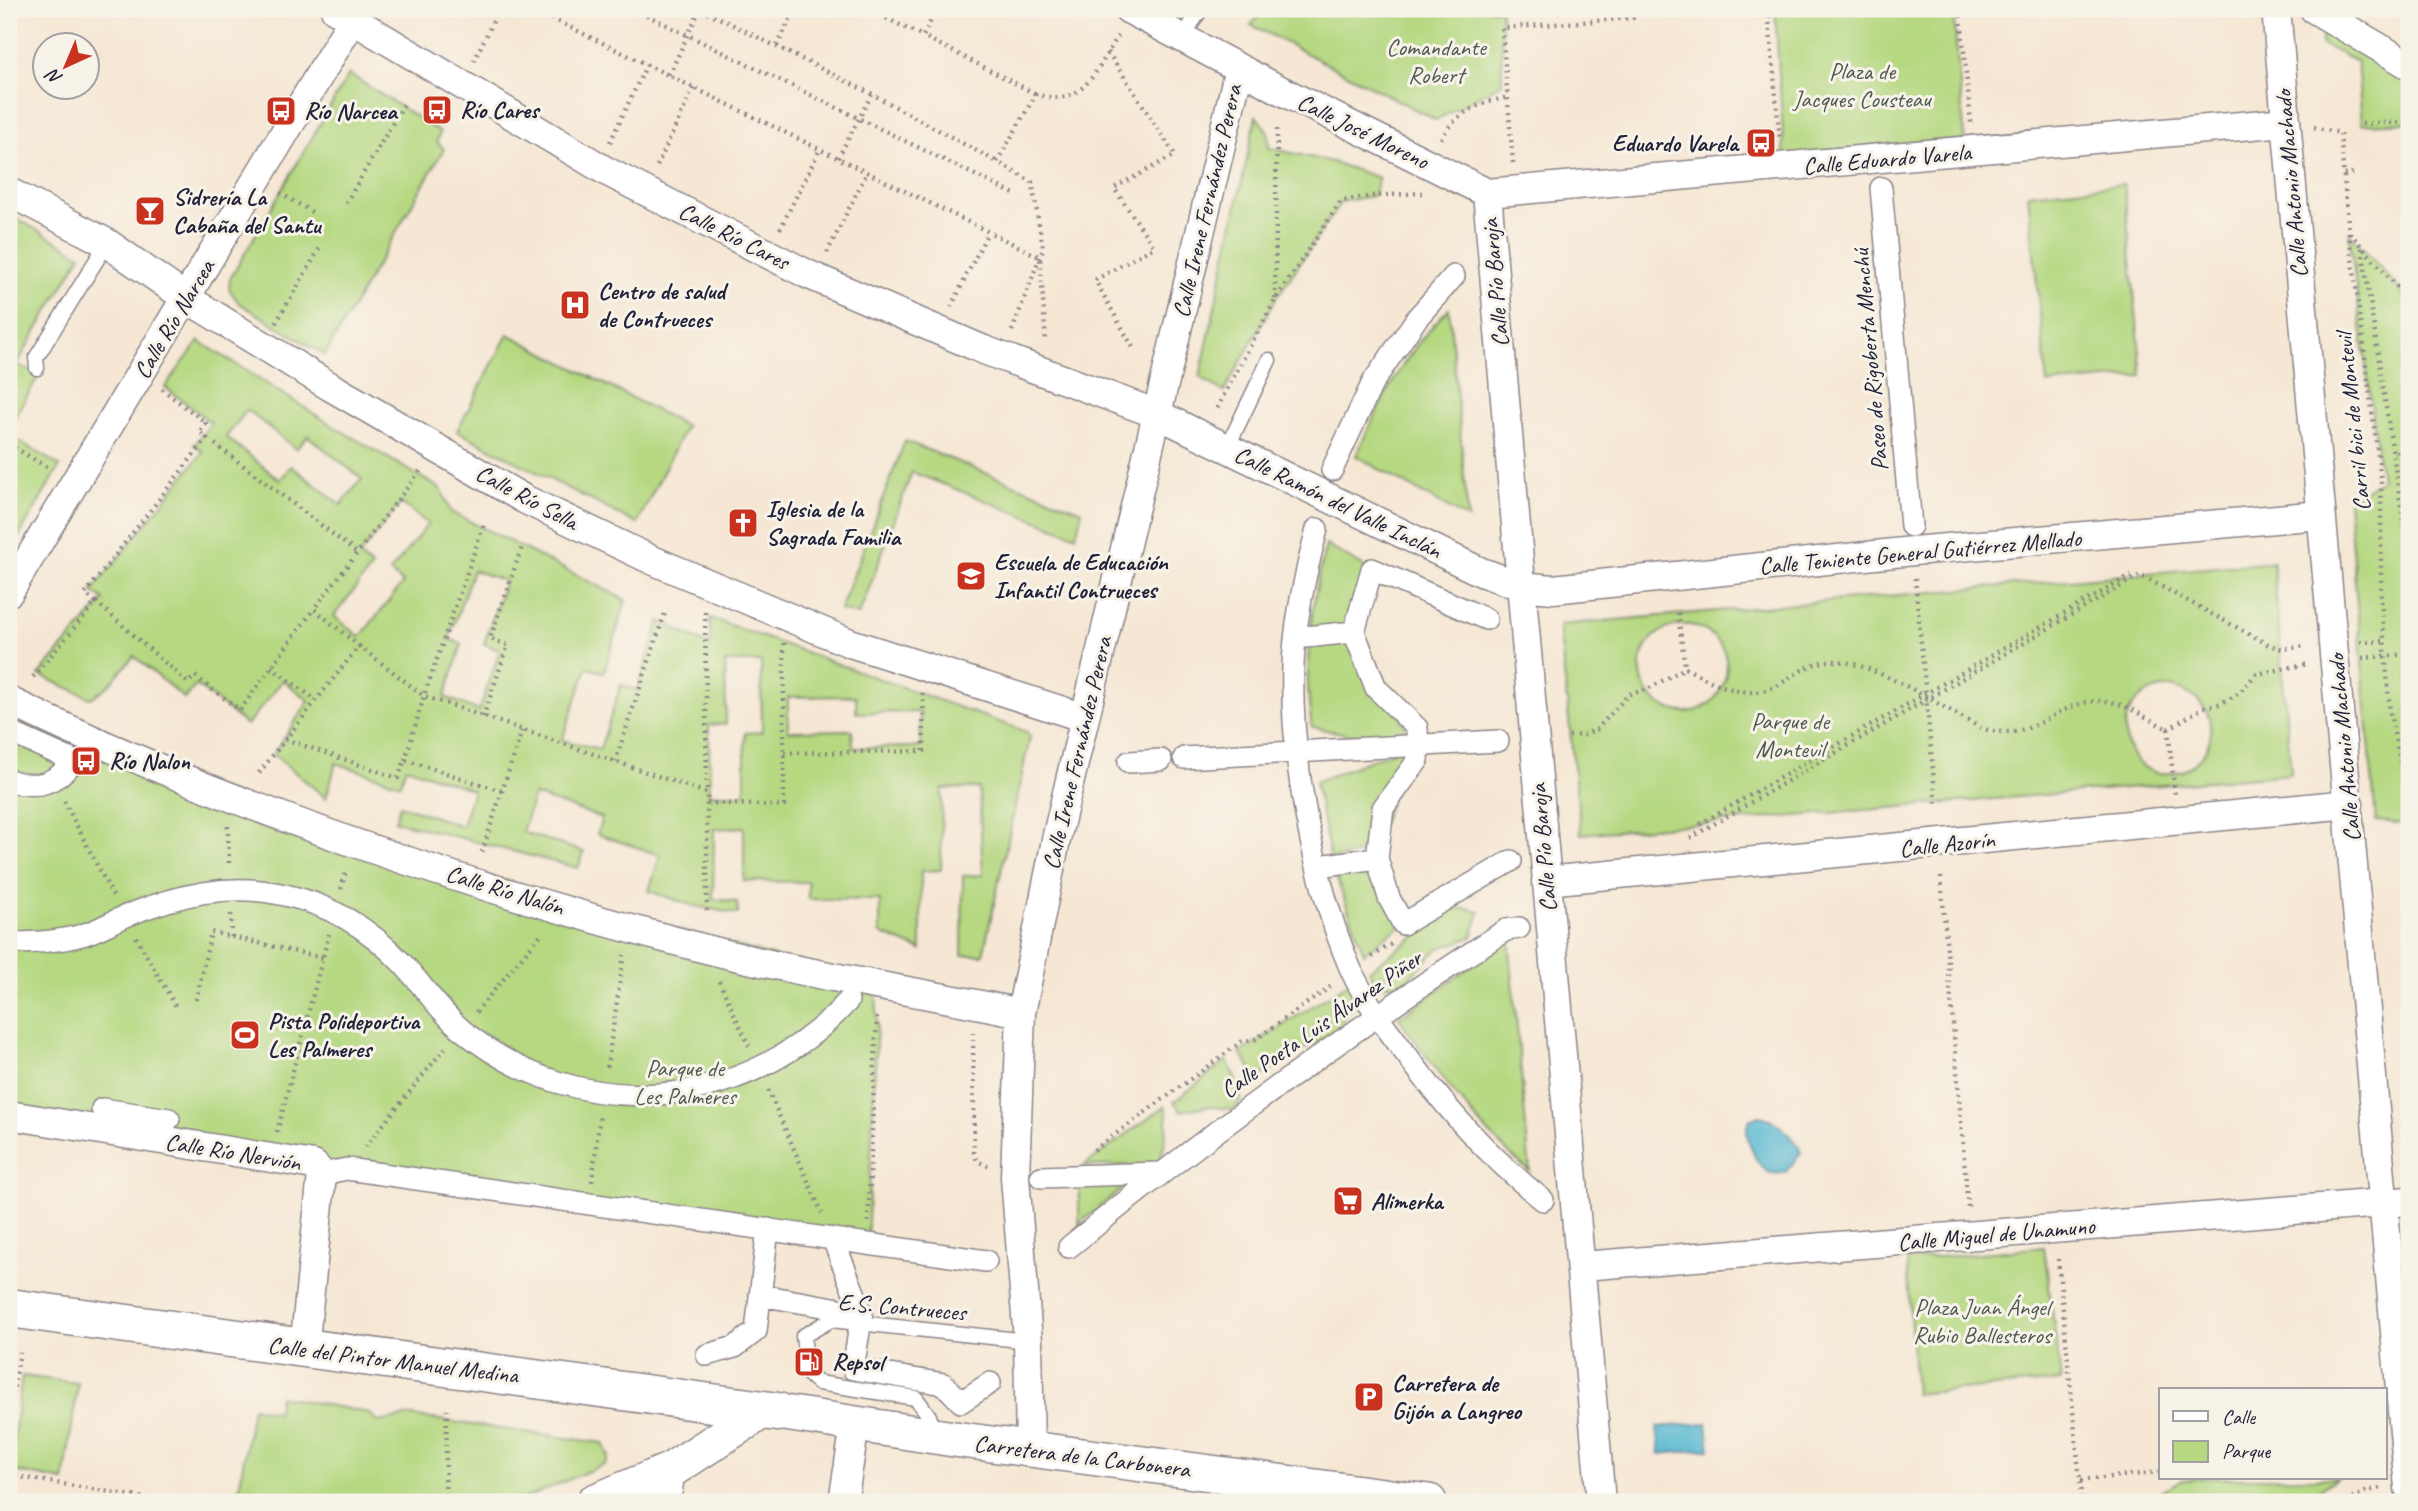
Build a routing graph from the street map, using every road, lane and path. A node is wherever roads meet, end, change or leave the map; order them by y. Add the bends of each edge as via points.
1 (499, 9) edge
2 (533, 9) edge
3 (634, 9) edge
4 (700, 9) edge
5 (795, 9) edge
6 (867, 9) edge
7 (937, 9) edge
8 (1128, 9) edge
9 (1201, 9) edge
10 (1633, 9) edge
11 (1768, 9) edge
12 (1960, 9) edge
13 (2276, 9) edge
14 (349, 12) edge
15 (2320, 12) edge
16 (688, 35) junction
17 (923, 36) junction
18 (1118, 36) dead end
19 (1182, 38) junction
20 (777, 46) junction
21 (1108, 52) junction
22 (647, 64) junction
23 (2409, 65) edge
24 (1239, 69) junction
25 (470, 70) dead end
26 (669, 75) junction
27 (694, 87) junction
28 (872, 94) junction
29 (1036, 94) junction
30 (1508, 97) junction
31 (404, 104) dead end
32 (859, 118) junction
33 (2286, 122) junction
34 (2409, 122) edge
35 (2362, 124) dead end
36 (1971, 126) dead end
37 (1277, 127) dead end
38 (2327, 130) dead end
39 (1440, 140) dead end
40 (1780, 142) dead end
41 (606, 149) dead end
42 (820, 149) junction
43 (838, 158) junction
44 (997, 162) junction
45 (1513, 164) dead end
46 (867, 173) junction
47 (2354, 173) dead end
48 (653, 175) dead end
49 (2344, 175) junction
50 (1881, 188) dead end
51 (276, 191) dead end
52 (9, 192) edge
53 (1426, 193) dead end
54 (1487, 193) junction
55 (1014, 194) dead end
56 (346, 203) dead end
57 (312, 212) dead end
58 (988, 232) junction
59 (2349, 233) junction
60 (777, 236) dead end
61 (107, 243) junction
62 (321, 246) dead end
63 (2362, 248) junction
64 (1040, 257) junction
65 (823, 260) dead end
66 (1454, 276) dead end
67 (187, 298) junction
68 (1275, 300) junction
69 (2409, 300) edge
70 (947, 314) dead end
71 (271, 330) dead end
72 (1010, 337) dead end
73 (1047, 351) dead end
74 (1135, 351) dead end
75 (1269, 360) dead end
76 (37, 368) dead end
77 (162, 388) dead end
78 (1217, 408) dead end
79 (1157, 414) junction
80 (2392, 437) junction
81 (9, 444) edge
82 (215, 444) dead end
83 (1227, 449) junction
84 (2409, 456) edge
85 (424, 467) dead end
86 (1332, 470) dead end
87 (59, 474) dead end
88 (2320, 515) junction
89 (484, 524) dead end
90 (1317, 529) dead end
91 (1912, 539) junction
92 (523, 544) dead end
93 (356, 552) junction
94 (2409, 560) edge
95 (2131, 575) dead end
96 (1521, 586) junction
97 (9, 592) edge
98 (96, 602) junction
99 (705, 608) dead end
100 (314, 609) junction
101 (665, 613) dead end
102 (1678, 613) dead end
103 (1486, 619) dead end
104 (1354, 632) junction
105 (1295, 638) junction
106 (784, 639) dead end
107 (2385, 641) junction
108 (359, 646) junction
109 (2334, 652) junction
110 (2409, 654) edge
111 (2385, 656) junction
112 (271, 667) junction
113 (1685, 668) junction
114 (33, 677) dead end
115 (35, 686) dead end
116 (923, 690) dead end
117 (18, 692) edge
118 (424, 696) junction
119 (1924, 696) junction
120 (316, 700) junction
121 (482, 717) junction
122 (1085, 718) junction
123 (2168, 729) junction
124 (9, 732) edge
125 (522, 732) junction
126 (1569, 736) dead end
127 (285, 739) junction
128 (1498, 741) dead end
129 (1417, 744) junction
130 (1298, 751) junction
131 (784, 753) junction
132 (1184, 758) dead end
133 (405, 760) junction
134 (1161, 760) dead end
135 (615, 762) junction
136 (1129, 762) dead end
137 (259, 773) dead end
138 (9, 780) edge
139 (502, 791) junction
140 (707, 793) junction
141 (707, 803) junction
142 (1936, 804) dead end
143 (2349, 804) junction
144 (2409, 804) edge
145 (2176, 821) junction
146 (1700, 824) dead end
147 (1685, 841) dead end
148 (482, 852) dead end
149 (469, 854) dead end
150 (482, 858) dead end
151 (1377, 858) junction
152 (1511, 861) dead end
153 (347, 866) dead end
154 (1319, 866) junction
155 (1941, 877) dead end
156 (1546, 881) junction
157 (335, 911) junction
158 (707, 913) dead end
159 (1519, 928) dead end
160 (1394, 942) dead end
161 (9, 943) edge
162 (323, 958) junction
163 (714, 971) dead end
164 (1352, 972) junction
165 (195, 1000) dead end
166 (848, 1001) dead end
167 (962, 1002) junction
168 (876, 1006) dead end
169 (1021, 1013) junction
170 (1376, 1014) junction
171 (759, 1068) junction
172 (102, 1109) dead end
173 (9, 1115) edge
174 (169, 1119) dead end
175 (276, 1137) dead end
176 (1086, 1156) dead end
177 (1015, 1164) junction
178 (1159, 1173) junction
179 (322, 1174) junction
180 (1041, 1177) dead end
181 (1543, 1200) dead end
182 (2396, 1203) edge
183 (1968, 1208) dead end
184 (768, 1230) junction
185 (833, 1239) junction
186 (867, 1244) junction
187 (1069, 1247) dead end
188 (2058, 1259) dead end
189 (986, 1261) dead end
190 (1582, 1266) junction
191 (760, 1295) junction
192 (9, 1308) edge
193 (861, 1318) junction
194 (1028, 1341) junction
195 (304, 1349) junction
196 (20, 1352) dead end
197 (707, 1355) dead end
198 (990, 1383) dead end
199 (447, 1410) dead end
200 (771, 1411) junction
201 (9, 1415) edge
202 (855, 1424) junction
203 (937, 1437) junction
204 (1030, 1449) junction
205 (2159, 1472) edge
206 (9, 1475) edge
207 (2081, 1480) junction
208 (2409, 1483) edge
209 (668, 1486) edge
210 (2409, 1488) edge
211 (1261, 1491) edge
212 (169, 1502) edge
213 (445, 1502) edge
214 (594, 1502) edge
215 (843, 1502) edge
216 (1429, 1502) edge
217 (1601, 1502) edge
218 (2082, 1502) edge
219 (2346, 1502) edge

1 - 25 path
2 - 22 path
3 - 16 path
4 - 16 path
4 - 20 path
5 - 20 path
6 - 17 path
7 - 17 path
8 - 19 street, Calle José Moreno
9 - 19 lane
10 - 30 path via 1633,18 1502,28
11 - 40 path
12 - 36 path
13 - 33 street, Calle Antonio Machado
14 - 67 street, Calle Río Narcea
14 - 79 street, Calle Río Cares via 607,171 800,271 984,350
15 - 23 street
16 - 26 path
16 - 32 path
17 - 29 path
18 - 21 path
19 - 24 street, Calle José Moreno
20 - 28 path
21 - 29 path via 1087,83 1069,98
21 - 74 path via 1175,155 1114,188 1154,247 1095,280
22 - 26 path
22 - 41 path
24 - 54 street, Calle José Moreno
24 - 79 street, Calle Irene Fernández Perera
26 - 27 path
27 - 42 path
27 - 48 path
28 - 32 path
28 - 44 path
29 - 44 path
30 - 39 path via 1476,105 1451,121
30 - 45 path
31 - 56 path
32 - 43 path
32 - 55 path
33 - 54 street, Calle Eduardo Varela
33 - 88 street, Calle Antonio Machado
34 - 35 path
37 - 68 path
38 - 49 path, Carril bici de Montevil via 2340,133
42 - 43 path
42 - 60 path
43 - 46 path
44 - 64 path via 1032,182 1043,248
46 - 58 path
46 - 65 path
47 - 49 path
49 - 59 path, Carril bici de Montevil
50 - 91 street, Paseo de Rigoberta Menchú
51 - 57 path
52 - 61 street, Calle Río Sella
53 - 68 path via 1341,201
54 - 96 street, Calle Pío Baroja
58 - 64 path
58 - 70 path
59 - 63 path
59 - 107 path, Carril bici de Montevil via 2381,480
61 - 67 street, Calle Río Sella
61 - 76 lane via 36,358
62 - 71 path
63 - 69 path
63 - 80 path
64 - 72 path
64 - 73 path
66 - 86 street via 1417,318 1373,382
67 - 97 street, Calle Río Narcea
67 - 122 street, Calle Río Sella via 524,499 652,560 849,643
68 - 78 path
75 - 83 lane
77 - 98 path via 206,423 199,432 207,438 86,594
79 - 83 street, Calle Ramón del Valle Inclán
79 - 122 street, Calle Irene Fernández Perera
80 - 84 path via 2399,456
80 - 94 path
81 - 87 path
82 - 93 path
83 - 96 street, Calle Ramón del Valle Inclán via 1481,572
85 - 93 path
88 - 91 street, Calle Teniente General Gutiérrez Mellado
88 - 109 street, Calle Antonio Machado
89 - 118 path
90 - 105 street
91 - 96 street, Calle Teniente General Gutiérrez Mellado via 1553,589
91 - 119 path
92 - 121 path via 490,639 508,645
93 - 100 path
95 - 119 path
96 - 156 street, Calle Pío Baroja
98 - 112 path via 188,683 195,676 240,710
98 - 114 path
99 - 140 path
100 - 108 path
100 - 112 path
101 - 135 path
102 - 113 path
103 - 104 street via 1372,569
104 - 105 street
104 - 129 street via 1376,688 1417,729
105 - 130 street
106 - 131 path
107 - 109 path
107 - 111 path, Carril bici de Montevil
108 - 118 path
108 - 120 path
109 - 111 path
109 - 119 path via 2271,646 2140,575
109 - 123 path via 2256,674 2238,694 2204,707
109 - 143 street, Calle Antonio Machado
110 - 111 path
111 - 144 path, Carril bici de Montevil via 2390,713
112 - 120 path
113 - 119 path via 1746,693 1775,688 1827,660 1855,663
113 - 126 path via 1646,690 1629,694 1597,729
115 - 117 path
116 - 131 path via 924,751
117 - 167 street, Calle Río Nalón via 93,740 311,826 472,880 704,949
118 - 121 path
118 - 133 path
119 - 123 path via 1999,733 2026,731 2074,706 2104,701
119 - 142 path
119 - 146 path
119 - 147 path
120 - 127 path
121 - 125 path
122 - 169 street, Calle Irene Fernández Perera
123 - 145 path
124 - 138 street via 74,761 54,782 26,786
125 - 135 path
125 - 139 path
127 - 133 path via 398,778
127 - 137 path
128 - 129 street
129 - 130 street
129 - 151 street via 1418,760 1383,808
130 - 132 street
130 - 154 street via 1303,800
131 - 141 path via 784,806
133 - 139 path
134 - 136 street
135 - 140 path
139 - 148 path
140 - 141 path
141 - 158 path
143 - 145 street, Calle Azorín
143 - 182 street, Calle Antonio Machado
145 - 156 street, Calle Azorín
149 - 150 path
151 - 152 street via 1403,924
151 - 154 street
153 - 157 path
154 - 164 street
155 - 183 path
156 - 190 street, Calle Pío Baroja
157 - 161 street via 284,894 230,889 174,897 84,934 42,943
157 - 162 path
157 - 171 street via 379,941 461,1029 493,1053 565,1086 603,1093 687,1092
159 - 170 street, Calle Poeta Luis Álvarez Piñer via 1506,930
160 - 164 path
162 - 165 path via 211,932
162 - 175 path
163 - 171 path
164 - 170 street
164 - 176 path via 1256,1039 1241,1042
166 - 171 street via 807,1041
167 - 169 street, Calle Río Nalón
167 - 177 path via 960,1016 975,1035 974,1152 977,1161 987,1166
168 - 186 path
169 - 177 street, Calle Irene Fernández Perera
170 - 178 street, Calle Poeta Luis Álvarez Piñer
170 - 181 street via 1456,1120 1495,1161
171 - 185 path
172 - 174 street
173 - 179 street, Calle Río Nervión via 314,1165
177 - 194 street, Calle Irene Fernández Perera
178 - 180 street
178 - 187 street, Calle Poeta Luis Álvarez Piñer
179 - 184 street via 347,1170
179 - 195 street, Calle Río Nervión
182 - 190 street, Calle Miguel de Unamuno
182 - 208 street, Calle Antonio Machado
184 - 185 street
184 - 191 street
185 - 186 street
185 - 193 street
186 - 189 street
188 - 207 path
190 - 217 street, Calle Pío Baroja
191 - 193 street
191 - 197 street via 756,1331 735,1347
192 - 195 main road, Calle del Pintor Manuel Medina
193 - 194 lane, E.S. Contrueces
193 - 198 street via 853,1369 944,1384 961,1402
193 - 203 lane, E.S. Contrueces via 831,1320 803,1336 808,1374 818,1383 916,1398
194 - 204 street, Calle Irene Fernández Perera
195 - 200 main road, Calle del Pintor Manuel Medina
196 - 201 path
199 - 213 path
200 - 202 street, Carretera de la Carbonera
200 - 209 street
202 - 203 street, Carretera de la Carbonera
202 - 215 street
203 - 204 street, Carretera de la Carbonera
204 - 211 street, Carretera de la Carbonera
205 - 207 path
206 - 212 path
207 - 218 path
208 - 210 street, Calle Antonio Machado
208 - 219 path via 2366,1492
209 - 214 street
211 - 216 street, Carretera de la Carbonera

